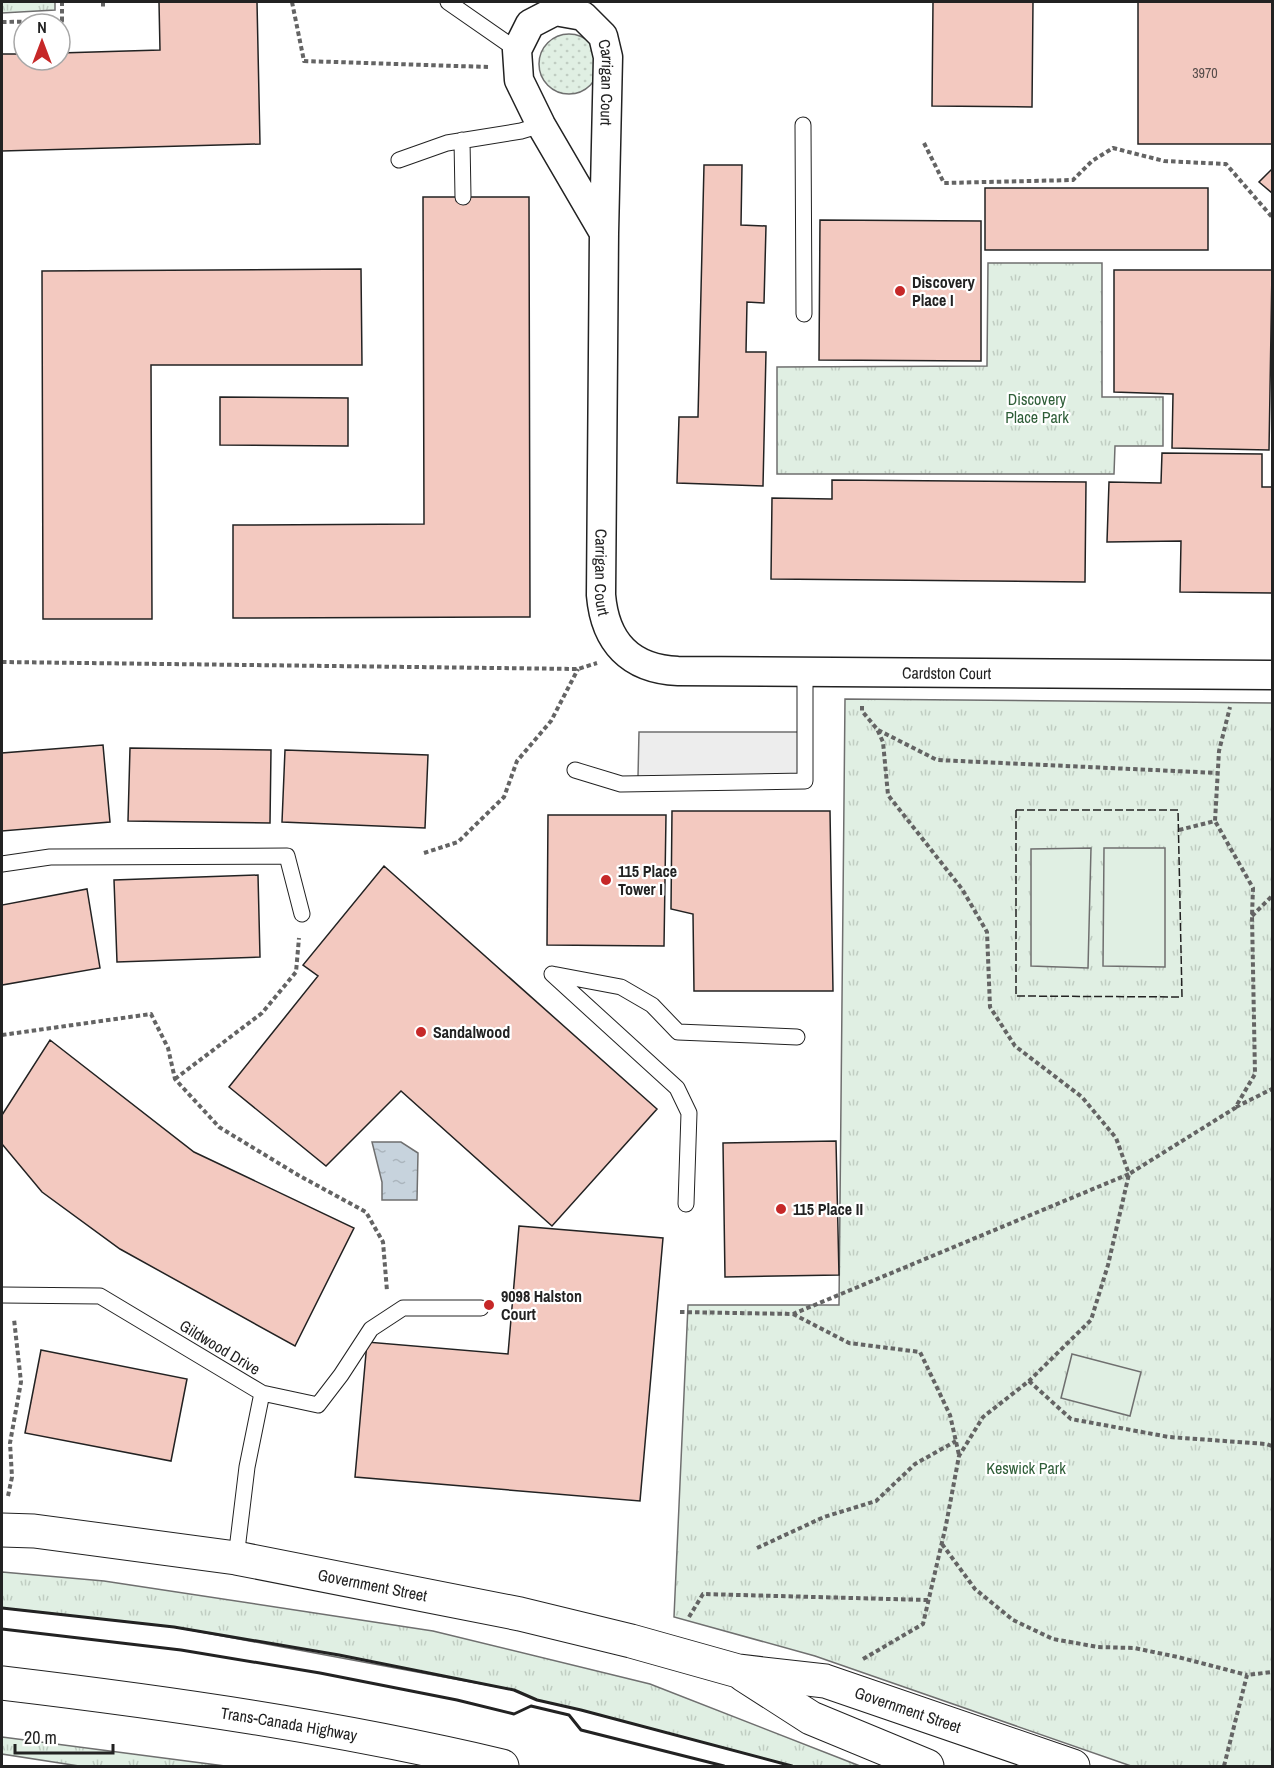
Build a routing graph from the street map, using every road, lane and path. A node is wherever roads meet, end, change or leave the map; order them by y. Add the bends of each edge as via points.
1 (62, 2) edge
2 (292, 2) edge
3 (448, 2) edge
4 (2, 22) edge
5 (517, 50) junction
6 (489, 68) dead end
7 (541, 125) junction
8 (803, 125) dead end
9 (462, 141) junction
10 (924, 143) dead end
11 (399, 160) dead end
12 (463, 197) dead end
13 (1272, 218) edge
14 (604, 233) junction
15 (804, 314) dead end
16 (625, 654) junction
17 (2, 662) edge
18 (578, 669) junction
19 (805, 672) junction
20 (1272, 675) edge
21 (862, 705) dead end
22 (1230, 707) dead end
23 (877, 729) junction
24 (575, 770) dead end
25 (1218, 773) junction
26 (1215, 820) junction
27 (1179, 830) dead end
28 (424, 853) dead end
29 (2, 864) edge
30 (1272, 896) edge
31 (302, 914) dead end
32 (1252, 916) junction
33 (298, 957) dead end
34 (2, 1035) edge
35 (797, 1037) dead end
36 (175, 1079) junction
37 (1272, 1089) edge
38 (1235, 1108) junction
39 (1129, 1174) junction
40 (686, 1204) dead end
41 (4, 1295) edge
42 (481, 1308) dead end
43 (680, 1312) dead end
44 (793, 1314) junction
45 (392, 1315) junction
46 (1029, 1381) junction
47 (262, 1393) junction
48 (956, 1441) junction
49 (1272, 1446) edge
50 (959, 1456) junction
51 (8, 1496) dead end
52 (2, 1530) edge
53 (942, 1543) junction
54 (757, 1548) dead end
55 (236, 1558) junction
56 (928, 1600) junction
57 (689, 1617) dead end
58 (854, 1664) dead end
59 (738, 1671) junction
60 (1272, 1672) edge
61 (1247, 1675) junction
62 (2, 1683) edge
63 (502, 1767) edge
64 (927, 1767) edge
65 (1073, 1767) edge
66 (1224, 1767) edge

1 - 4 path via 62,21
2 - 6 path via 304,61
3 - 5 lane
5 - 7 street via 519,80
5 - 14 street, Carrigan Court via 530,24 555,11 583,16 603,36 608,57
7 - 9 lane
7 - 14 street
8 - 15 lane
9 - 11 lane
9 - 12 lane
10 - 13 path via 944,183 1073,180 1113,148 1164,161 1226,164
14 - 16 street, Carrigan Court via 601,595 607,628
16 - 18 path
16 - 19 street, Cardston Court via 664,670
17 - 18 path
18 - 28 path via 551,721 517,761 504,797 458,842
19 - 20 street, Cardston Court
19 - 24 lane via 805,781 621,784
21 - 23 path via 862,711
22 - 25 path
23 - 25 path via 937,760
23 - 39 path via 883,742 888,795 962,889 987,932 990,1007 1015,1046 1082,1097 1116,1138
25 - 26 path
26 - 27 path
26 - 32 path via 1253,888
29 - 31 lane via 50,857 287,856
30 - 32 path
32 - 38 path via 1255,1074
33 - 36 path via 296,972 262,1013
34 - 36 path via 151,1014 168,1048
35 - 40 lane via 678,1032 652,1005 621,987 552,974 677,1088 689,1113
36 - 45 path via 219,1127 366,1212 383,1242
37 - 38 path
38 - 39 path
39 - 44 path
39 - 46 path via 1108,1265 1090,1320
41 - 47 lane, Gildwood Drive via 100,1296
41 - 51 path via 14,1316 21,1382 10,1443 12,1477
42 - 45 lane via 403,1308
43 - 44 path
44 - 48 path via 849,1343 920,1352 950,1415
45 - 47 lane via 371,1329 318,1405
46 - 49 path via 1071,1419 1169,1437
46 - 50 path via 983,1417
47 - 55 lane, Gildwood Drive via 247,1467
48 - 50 path
48 - 54 path via 915,1464 876,1501 824,1517
50 - 53 path
52 - 55 main road, Government Street
53 - 56 path
53 - 61 path via 975,1589 1013,1620 1053,1639 1167,1654
55 - 59 main road, Government Street via 520,1614
56 - 57 path via 703,1594
56 - 58 path via 923,1624
59 - 64 main road, Government Street via 811,1718
59 - 65 main road, Government Street via 825,1681
60 - 61 path
61 - 66 path
62 - 63 main road, Trans-Canada Highway via 245,1715

